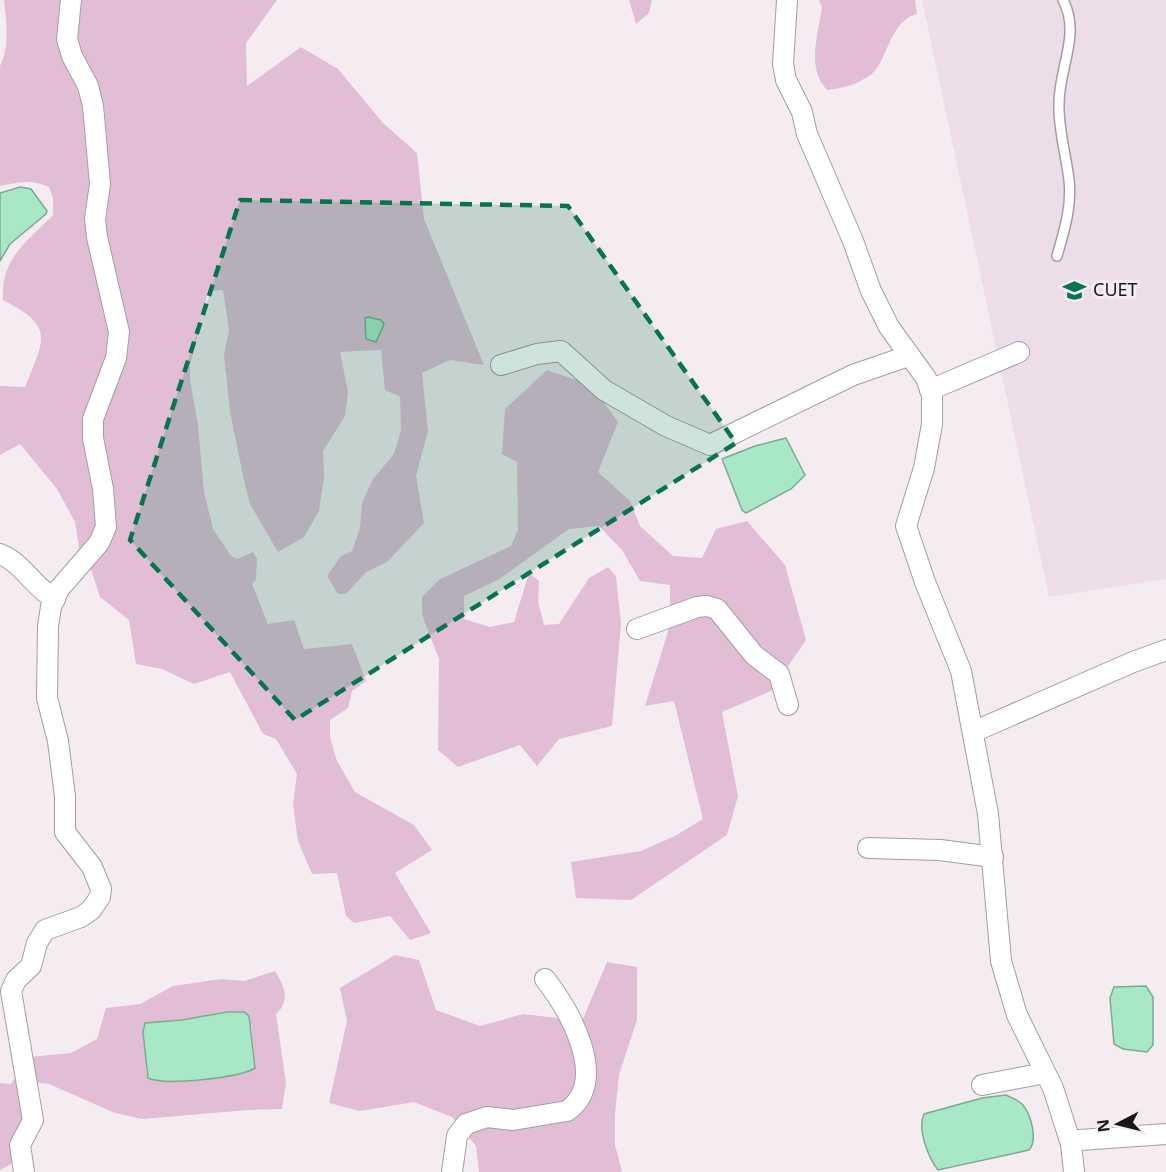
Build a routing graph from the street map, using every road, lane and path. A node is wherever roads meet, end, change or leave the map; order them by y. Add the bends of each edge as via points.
1 (71, 0) edge
2 (787, 0) edge
3 (1063, 0) edge
4 (1057, 256) dead end
5 (1019, 352) dead end
6 (908, 356) junction
7 (501, 365) dead end
8 (930, 390) junction
9 (0, 554) edge
10 (55, 599) junction
11 (637, 629) dead end
12 (1166, 650) edge
13 (788, 705) dead end
14 (973, 732) junction
15 (868, 848) dead end
16 (993, 857) junction
17 (545, 979) dead end
18 (1045, 1072) junction
19 (982, 1085) dead end
20 (1166, 1134) edge
21 (1071, 1144) junction
22 (24, 1172) edge
23 (452, 1172) edge
24 (1074, 1172) edge

1 - 10 street via 67,39 93,106 100,184 95,219 97,237 119,332 116,358 93,419 106,527 99,543 65,581
2 - 6 street via 783,64 786,80 871,291
3 - 4 lane via 1071,26 1059,87 1069,211
5 - 8 street
6 - 7 street via 853,375 710,445 666,426 604,390 561,351
6 - 8 street via 926,378
8 - 14 street via 932,424 924,468 906,526 961,671
9 - 10 street
10 - 22 street via 48,626 47,698 58,741 65,832 92,867 101,889 92,910 45,930 31,966 11,991 33,1120 20,1145
11 - 13 street via 697,607 717,609 754,655 779,674
12 - 14 street
14 - 16 street
15 - 16 street via 940,850
16 - 18 street via 1000,962 1017,1015
17 - 23 street via 564,1007 582,1050 588,1078 586,1089 567,1111 513,1120 487,1117 466,1124 457,1136
18 - 19 street
18 - 21 street
20 - 21 street via 1080,1140
21 - 24 street

